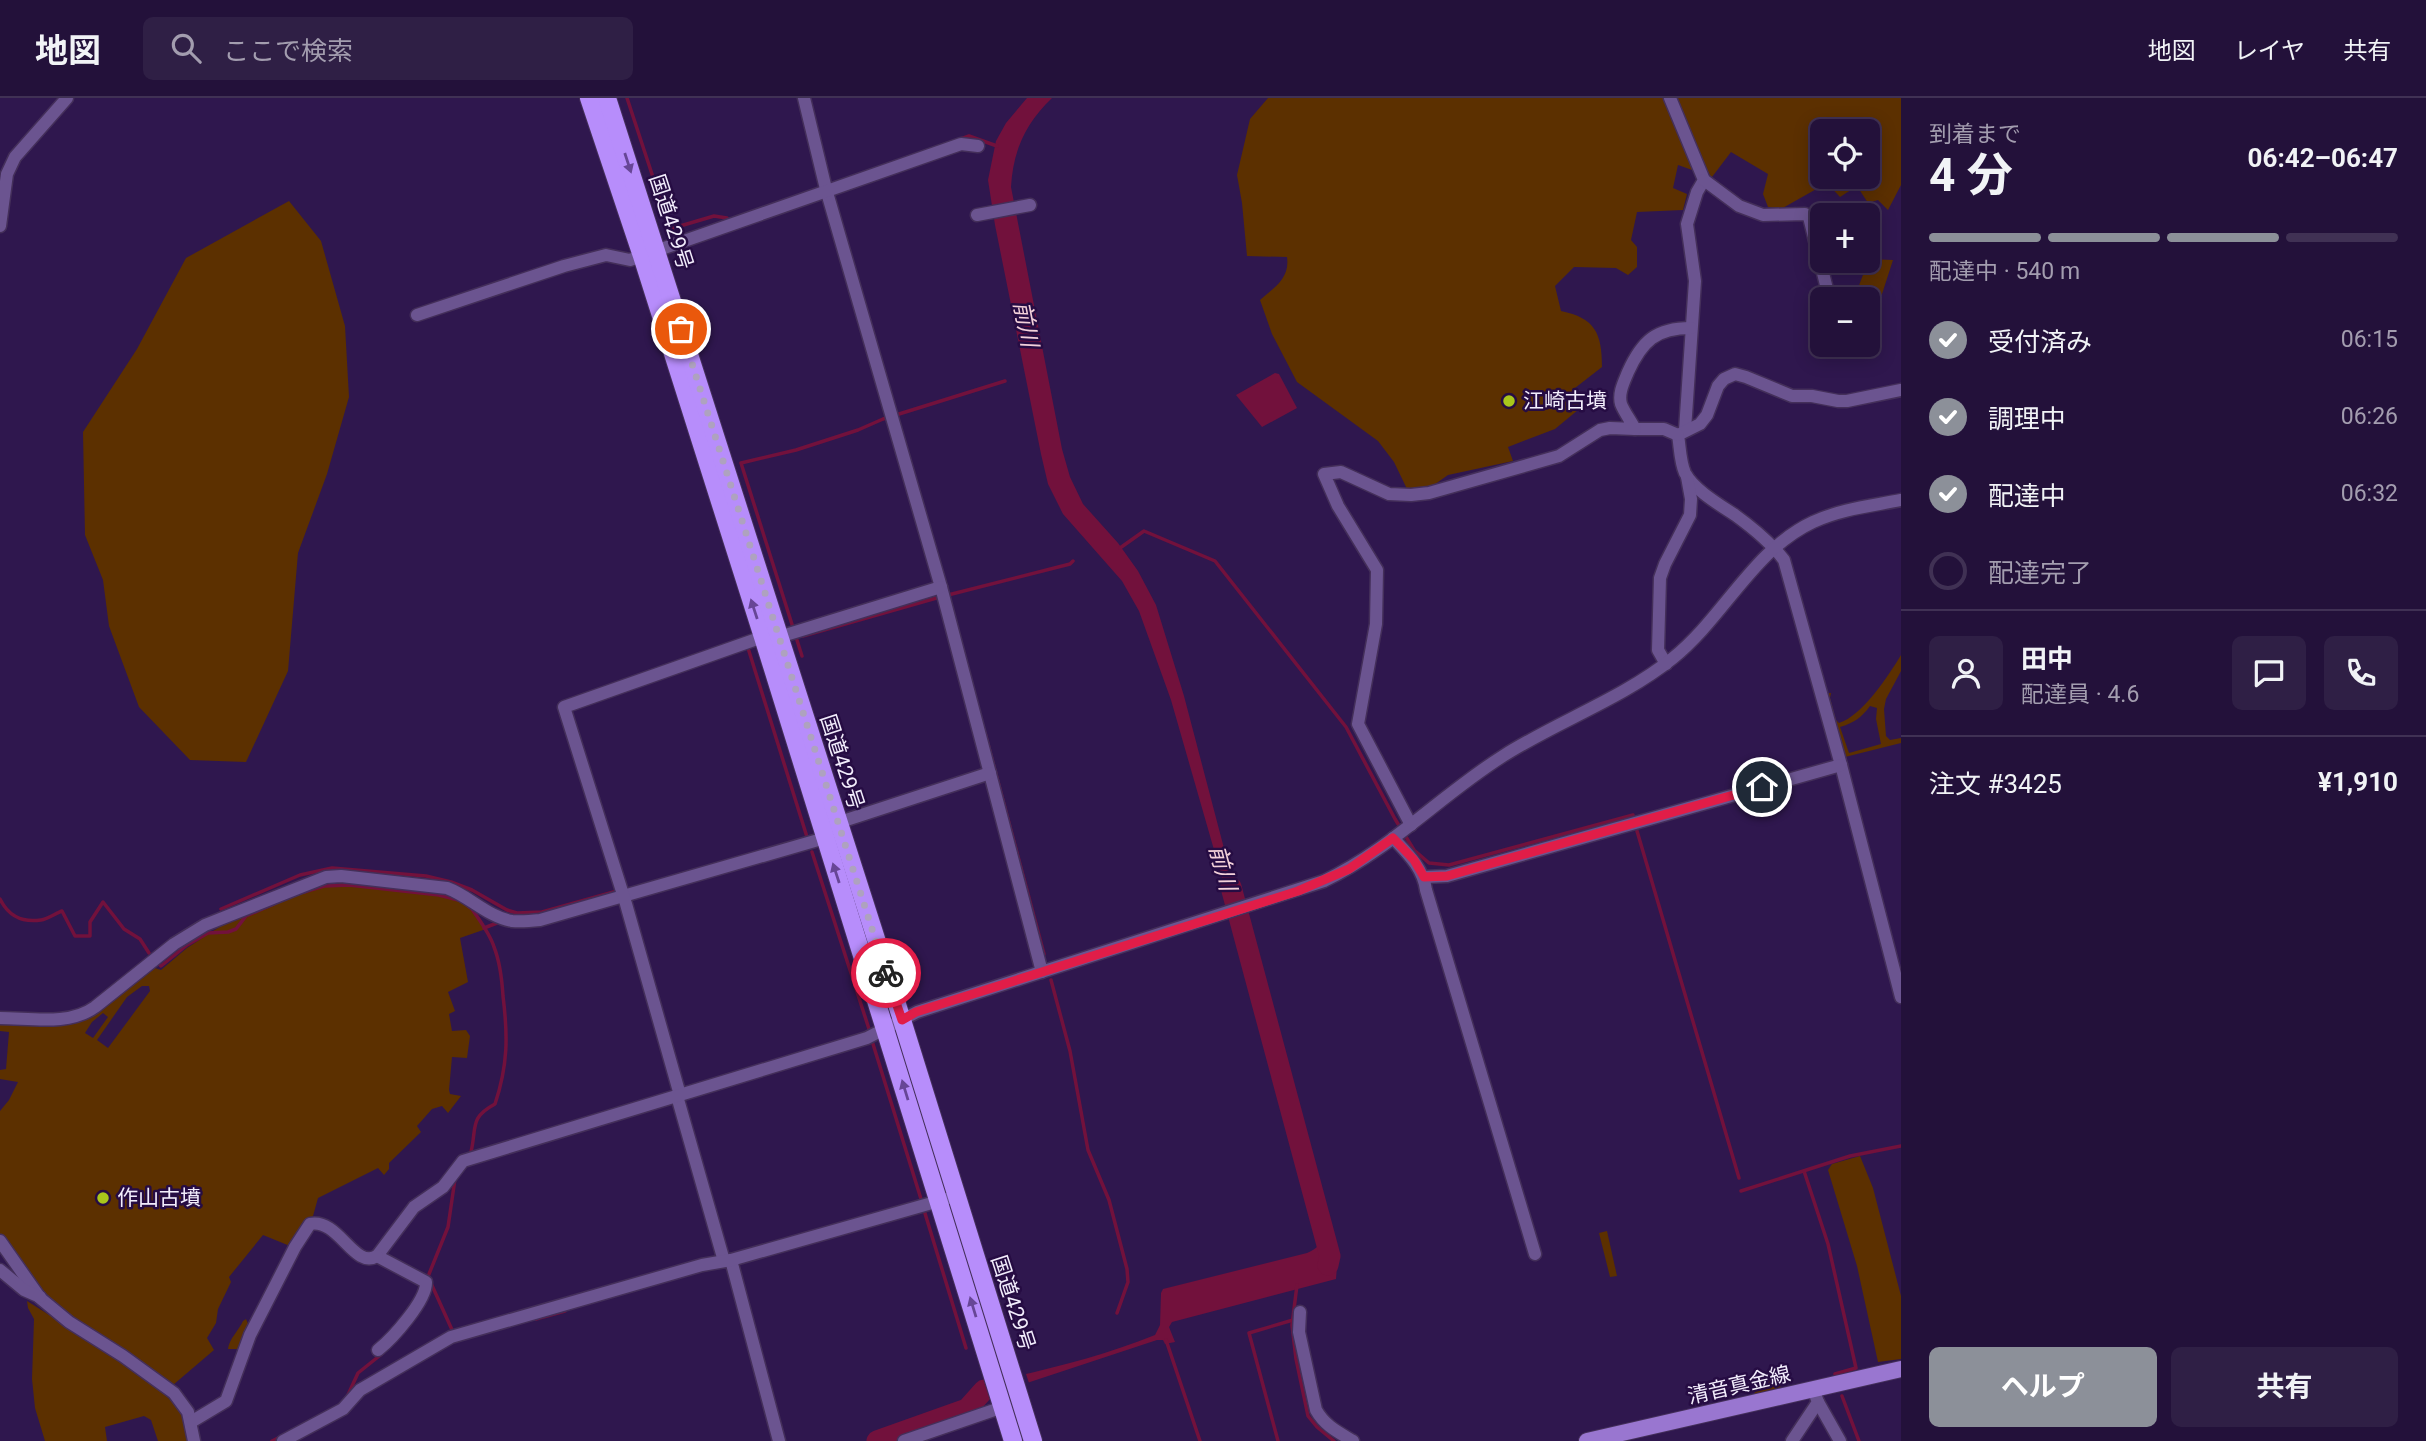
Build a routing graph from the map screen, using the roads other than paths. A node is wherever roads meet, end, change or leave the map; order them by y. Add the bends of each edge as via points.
1 (67, 98) edge
2 (589, 98) edge
3 (607, 98) edge
4 (804, 98) edge
5 (1670, 98) edge
6 (978, 146) dead end
7 (1704, 180) junction
8 (826, 189) junction
9 (1029, 205) dead end
10 (979, 214) dead end
11 (0, 226) edge
12 (649, 253) junction
13 (1826, 287) edge
14 (417, 315) dead end
15 (1691, 328) junction
16 (1901, 390) edge
17 (1635, 429) junction
18 (1681, 432) junction
19 (1687, 477) junction
20 (1901, 500) edge
21 (1774, 547) junction
22 (942, 593) junction
23 (783, 635) junction
24 (1666, 664) junction
25 (1841, 765) junction
26 (990, 773) junction
27 (831, 831) junction
28 (1402, 831) junction
29 (1424, 877) junction
30 (623, 897) junction
31 (1042, 972) junction
32 (1901, 997) edge
33 (0, 1018) edge
34 (894, 1025) junction
35 (679, 1096) junction
36 (948, 1198) junction
37 (0, 1241) edge
38 (1535, 1254) dead end
39 (377, 1256) junction
40 (727, 1261) junction
41 (0, 1270) edge
42 (40, 1298) junction
43 (1300, 1312) dead end
44 (378, 1350) dead end
45 (1901, 1369) edge
46 (1816, 1395) junction
47 (1008, 1403) junction
48 (191, 1422) junction
49 (194, 1441) edge
50 (283, 1441) edge
51 (779, 1441) edge
52 (904, 1441) edge
53 (1013, 1441) edge
54 (1033, 1441) edge
55 (1353, 1441) edge
56 (1587, 1441) edge
57 (1792, 1441) edge
58 (1840, 1441) edge

1 - 11 street via 15,157 7,174
2 - 12 highway, 国道429号
3 -> 12 highway, 国道429号
4 - 8 street
5 - 7 street
6 - 8 street via 961,144
7 - 13 street via 1739,206 1763,215 1809,217
7 - 15 street via 1688,224 1695,281
8 - 12 street
8 - 22 street
9 - 10 street
12 - 14 street via 630,260 606,255 575,263
12 - 23 highway, 国道429号
15 - 17 street via 1664,331 1642,345 1634,358 1623,382 1621,403
15 - 18 street
16 - 18 street via 1838,401 1792,396 1735,374 1718,386 1707,415 1694,428
17 - 18 street
17 - 28 street via 1600,430 1559,456 1429,493 1389,494 1341,472 1324,474 1377,570 1376,624 1358,724
18 - 19 street
19 - 21 street
19 - 24 street via 1690,515 1660,579 1658,650
20 - 21 street via 1827,516
21 - 24 street via 1701,632
21 - 25 street via 1784,560
22 - 23 street
22 - 26 street
23 - 27 highway, 国道429号
23 - 30 street via 564,707
24 - 28 street via 1503,756
25 - 29 street via 1447,876
25 - 32 street
26 - 27 street
26 - 31 street
27 - 30 street
27 - 34 highway, 国道429号
28 - 29 street
28 - 31 street via 1336,875 1298,891
29 - 38 street
30 - 33 street via 540,920 512,921 447,888 326,877 205,925 82,1015
30 - 35 street
31 - 34 street via 916,1012
34 - 35 street via 867,1038
34 - 36 highway, 国道429号
35 - 39 street via 463,1161 443,1187 414,1207
35 - 40 street
36 - 40 street
36 - 47 highway, 国道429号
37 - 42 street
39 - 44 street via 426,1282 426,1290 406,1319
39 - 48 street via 362,1258 335,1232 310,1224 250,1335 226,1401
40 - 50 street via 455,1336 360,1390 343,1409
40 - 51 street
41 - 42 street
42 - 48 street via 174,1393
43 - 55 street via 1299,1332 1317,1410 1331,1429
45 - 46 main road, 清音真金線
46 - 56 main road, 清音真金線
46 - 57 street
46 - 58 street
47 - 52 street
47 - 53 highway, 国道429号
47 - 54 highway, 国道429号
48 - 49 street

